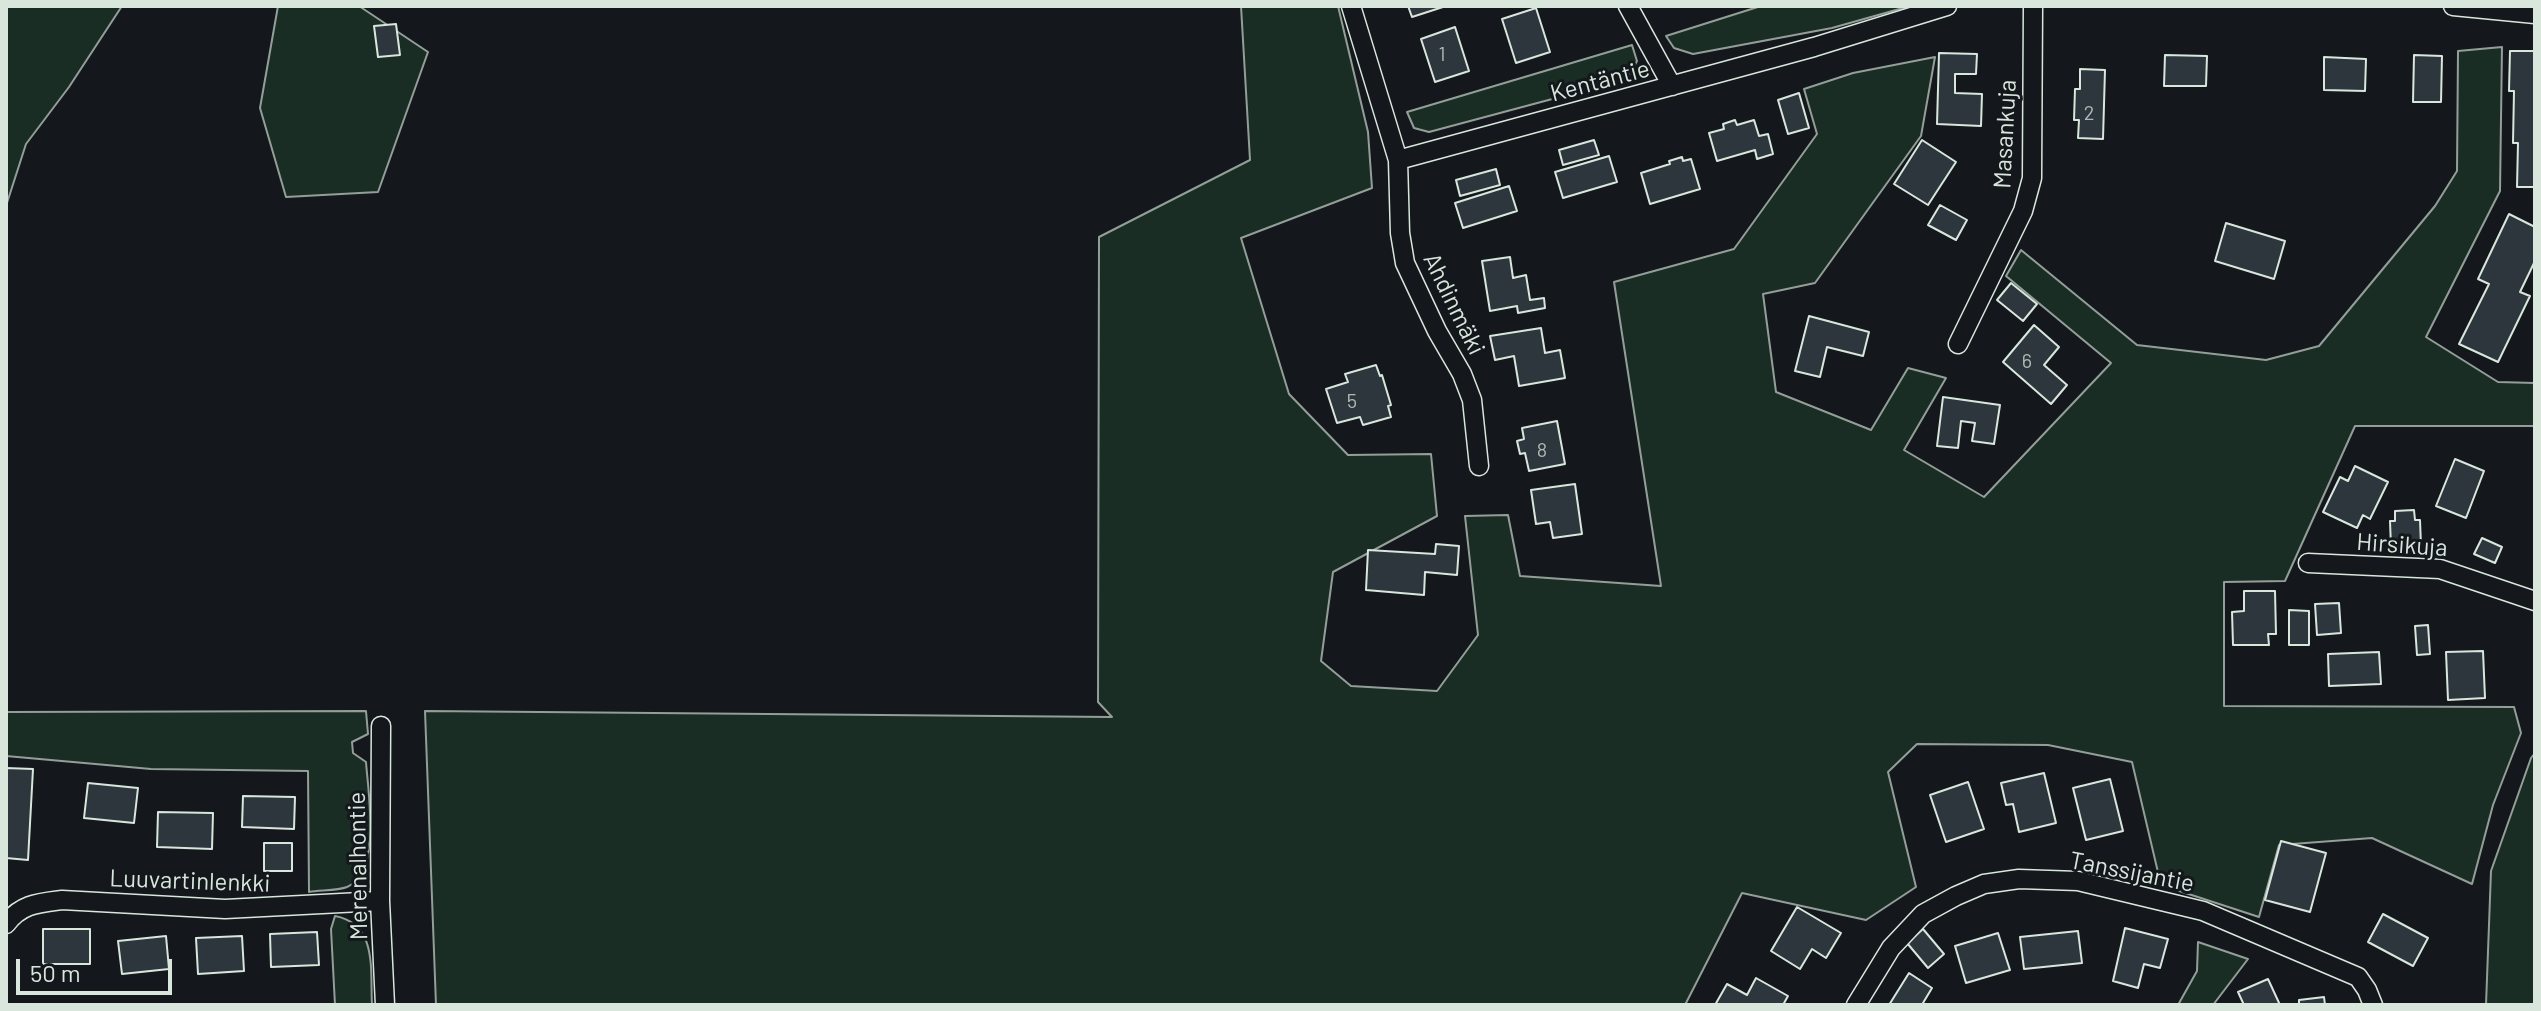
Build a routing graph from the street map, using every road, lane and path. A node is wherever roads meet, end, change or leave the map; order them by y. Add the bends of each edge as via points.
1 (1351, 6) edge
2 (1628, 6) edge
3 (1947, 6) edge
4 (2033, 6) edge
5 (2453, 6) edge
6 (2535, 14) edge
7 (1672, 86) junction
8 (1398, 160) junction
9 (1958, 344) dead end
10 (1479, 466) dead end
11 (2308, 563) dead end
12 (2535, 601) edge
13 (381, 726) dead end
14 (380, 901) junction
15 (6, 924) edge
16 (385, 1005) edge
17 (1856, 1005) edge
18 (2373, 1005) edge

1 - 8 street, Ahdinmäki
2 - 7 street
3 - 7 street, Kentäntie
4 - 9 street, Masankuja via 2032,178 2023,211
5 - 6 street
7 - 8 street, Kentäntie
8 - 10 street, Ahdinmäki via 1405,263 1472,400
11 - 12 street, Hirsikuja via 2440,569
13 - 14 street, Merenalhontie
14 - 15 street, Luuvartinlenkki via 225,909 62,900 18,910
14 - 16 street, Merenalhontie
17 - 18 street, Tanssijantie via 1891,948 1923,914 1984,884 2019,879 2078,881 2203,911 2358,977

